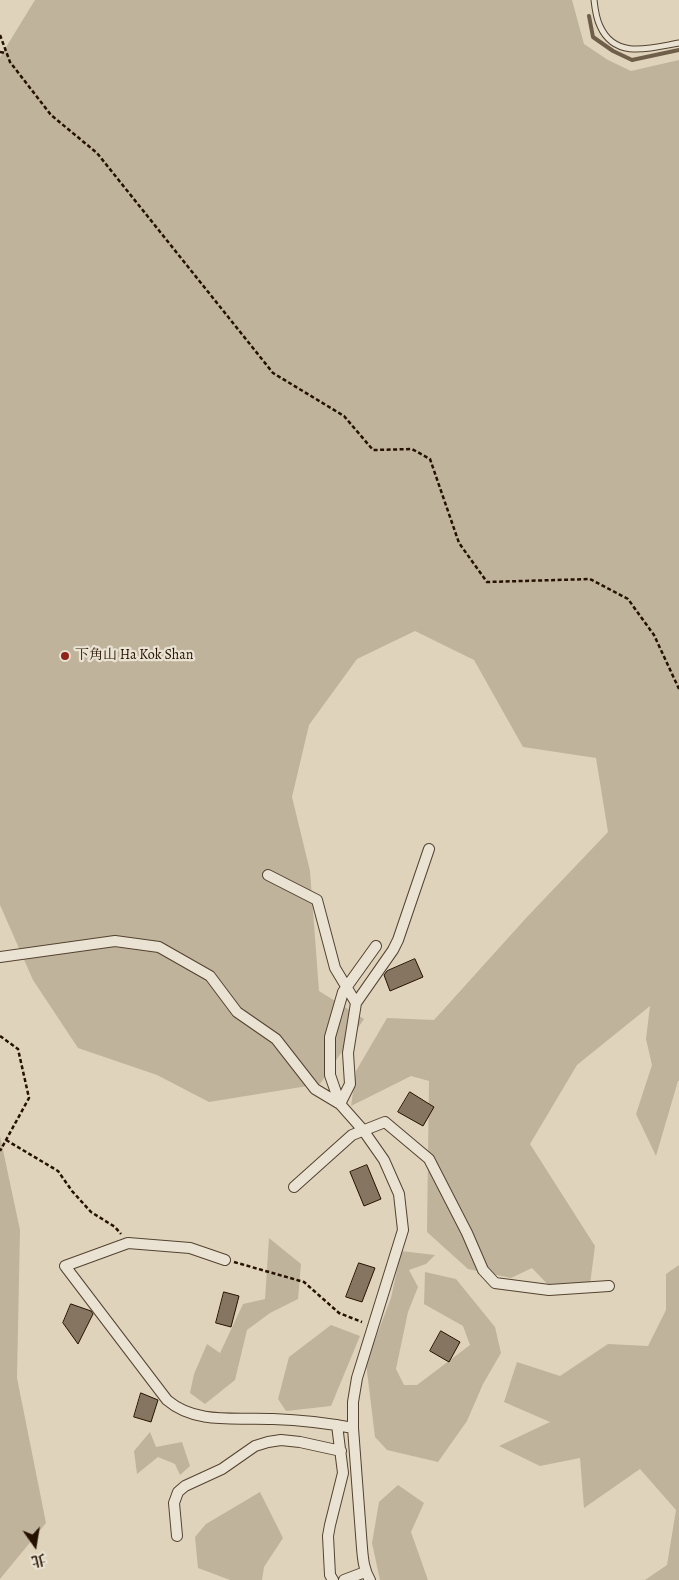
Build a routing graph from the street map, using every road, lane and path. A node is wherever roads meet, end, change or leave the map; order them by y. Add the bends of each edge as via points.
1 (594, 0) edge
2 (0, 35) edge
3 (679, 42) edge
4 (0, 52) edge
5 (6, 53) junction
6 (679, 689) edge
7 (429, 849) dead end
8 (268, 875) dead end
9 (376, 946) dead end
10 (0, 957) edge
11 (347, 986) junction
12 (356, 1003) junction
13 (0, 1036) edge
14 (340, 1104) junction
15 (364, 1130) junction
16 (6, 1140) junction
17 (0, 1151) edge
18 (294, 1187) dead end
19 (128, 1243) junction
20 (225, 1260) joint
21 (610, 1286) dead end
22 (373, 1326) junction
23 (337, 1425) junction
24 (353, 1428) junction
25 (341, 1451) junction
26 (176, 1536) dead end
27 (367, 1576) edge
28 (333, 1580) edge
29 (344, 1580) edge

1 - 3 lane via 600,27 610,39 626,49 640,50
2 - 5 path
4 - 5 path
5 - 6 path via 51,115 97,153 272,373 344,416 373,450 412,449 430,459 459,543 487,582 590,579 628,599 654,635
7 - 12 street via 396,946
8 - 11 street via 317,900 335,968
9 - 11 street
10 - 14 street via 115,941 159,947 210,976 237,1012 276,1039 315,1089
11 - 12 street
11 - 14 street via 330,1037 330,1075
12 - 14 street via 348,1053 350,1084
13 - 16 path via 18,1049 29,1098
14 - 15 street
15 - 18 street via 352,1135
15 - 21 street via 385,1122 429,1159 483,1270 495,1283 549,1290
15 - 22 street via 384,1160 399,1194 403,1230
16 - 17 path
16 - 19 path via 58,1171 91,1212 115,1227
19 - 20 street via 190,1248
19 - 23 street via 65,1266 166,1400 188,1413 203,1416
20 - 22 path via 304,1282 339,1313
22 - 24 street via 357,1378
23 - 24 street
23 - 25 street
24 - 27 street
25 - 26 street via 282,1440 255,1446 222,1469 178,1492 174,1504
25 - 28 street via 343,1473 328,1536
27 - 29 street

